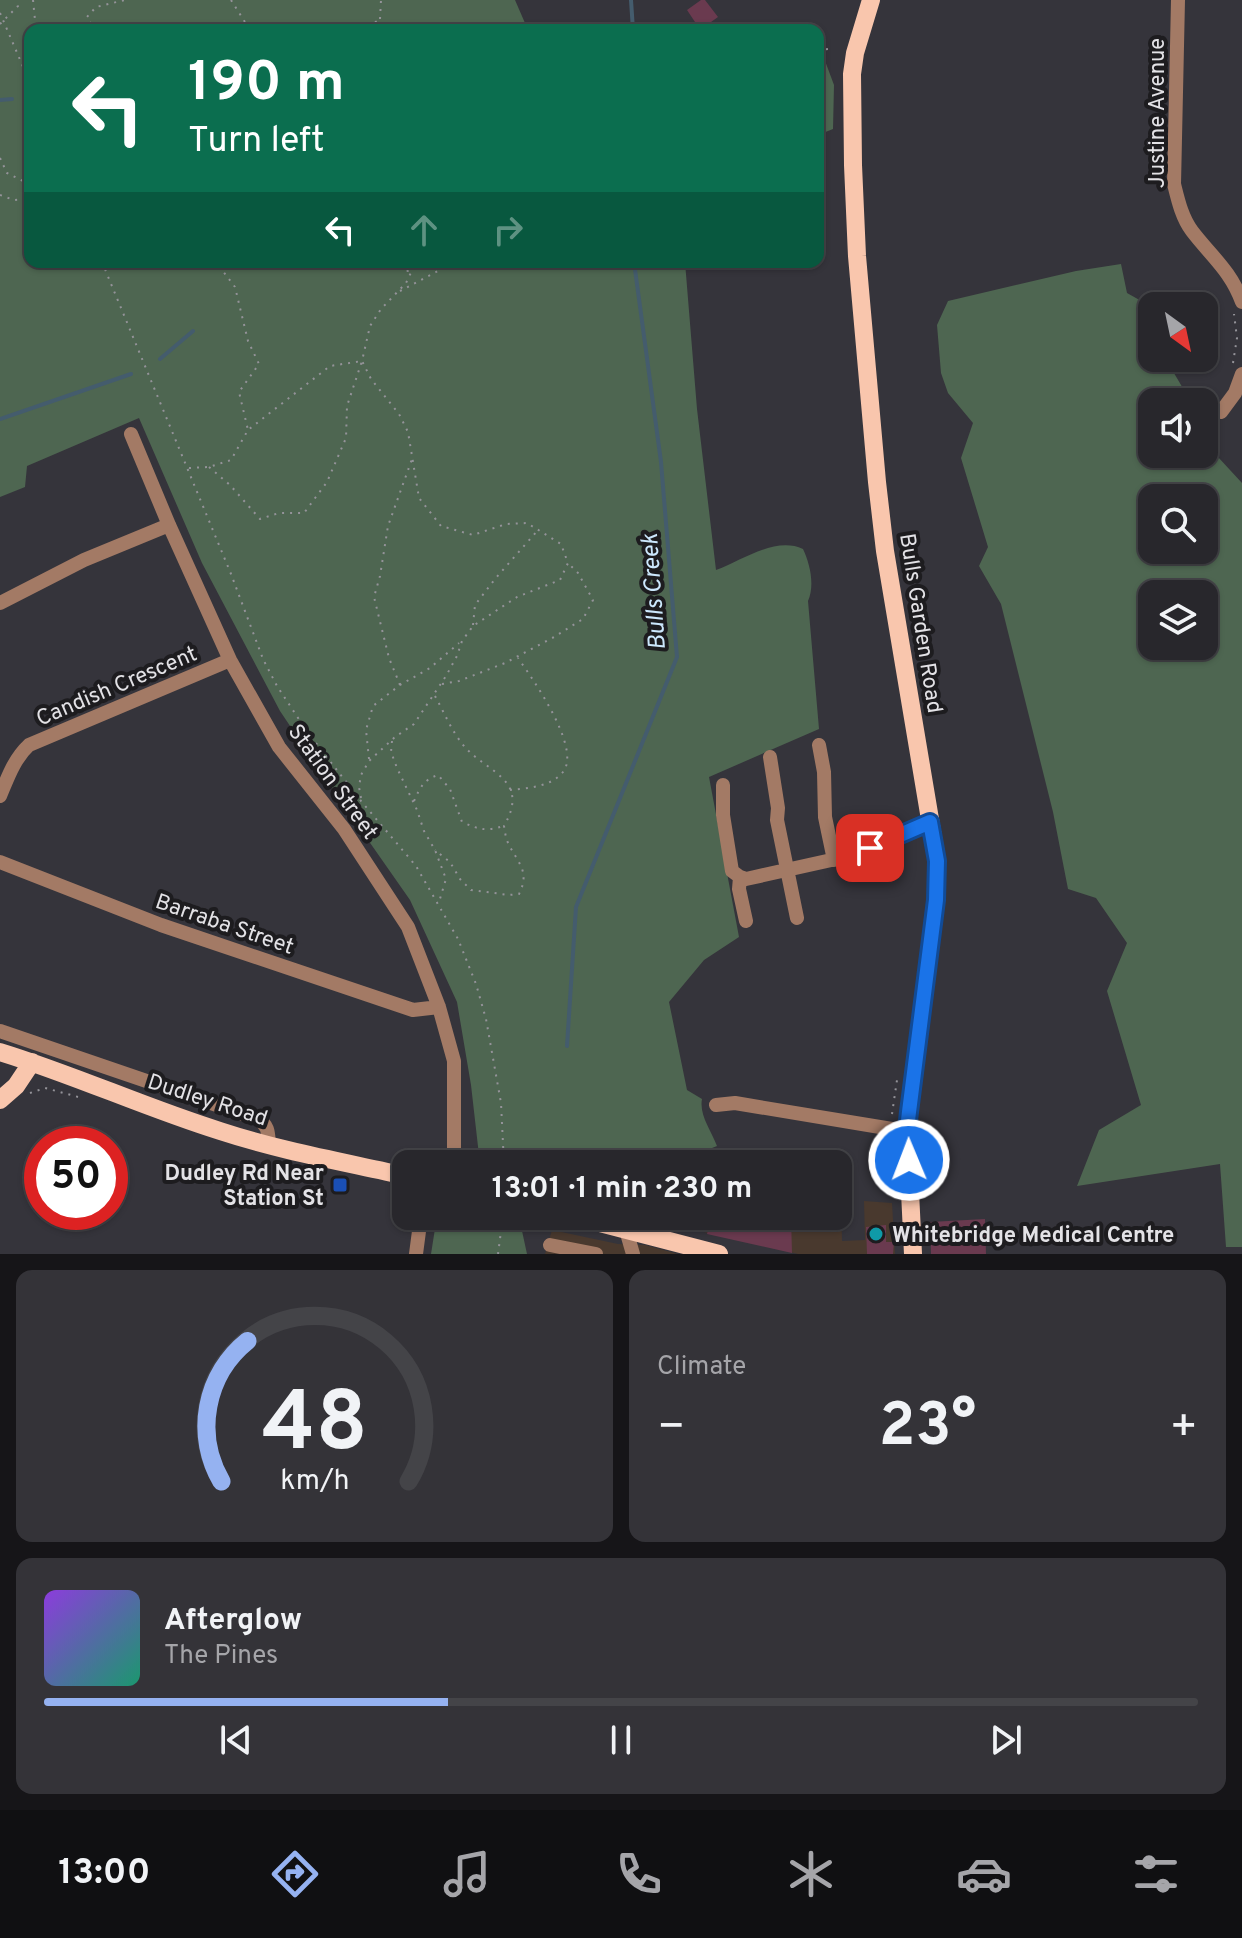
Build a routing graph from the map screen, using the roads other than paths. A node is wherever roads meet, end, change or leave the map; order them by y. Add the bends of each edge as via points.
1 (871, 0) edge
2 (1178, 0) edge
3 (1242, 302) edge
4 (1242, 374) edge
5 (1221, 412) dead end
6 (131, 434) dead end
7 (169, 525) junction
8 (0, 603) edge
9 (230, 660) junction
10 (819, 745) dead end
11 (770, 757) dead end
12 (723, 785) dead end
13 (0, 796) edge
14 (930, 822) junction
15 (834, 860) junction
16 (0, 862) edge
17 (786, 871) junction
18 (740, 877) junction
19 (797, 918) dead end
20 (746, 921) dead end
21 (439, 1007) junction
22 (0, 1031) edge
23 (0, 1052) edge
24 (36, 1053) junction
25 (0, 1100) edge
26 (716, 1105) dead end
27 (899, 1124) junction
28 (454, 1150) edge
29 (392, 1173) edge
30 (419, 1230) edge
31 (626, 1230) joint
32 (550, 1245) dead end
33 (416, 1254) edge
34 (596, 1254) edge
35 (633, 1254) edge
36 (719, 1254) edge
37 (913, 1254) edge

1 - 14 main road, Bulls Garden Road via 852,74 857,256 885,551
2 - 3 street, Justine Avenue via 1174,184 1190,229 1230,276
4 - 5 street
6 - 7 street, Station Street
7 - 8 street
7 - 9 street, Station Street
9 - 13 street, Candish Crescent via 29,745 13,765
9 - 21 street, Station Street via 279,747 344,829 408,927
10 - 15 street
11 - 17 street
12 - 18 street via 732,871
14 - 15 street
14 - 27 main road, Bulls Garden Road via 936,900
15 - 17 street
16 - 21 street, Barraba Street via 161,925 413,1010
17 - 18 street
17 - 19 street
18 - 20 street
21 - 28 street, Station Street via 454,1061
22 - 24 street
23 - 24 main road, Dudley Road
24 - 25 main road via 16,1086
24 - 29 main road, Dudley Road via 220,1131
26 - 27 street via 735,1103 892,1129
27 - 37 main road, Bulls Garden Road
30 - 33 street
31 - 35 street
31 - 36 main road
32 - 34 street

